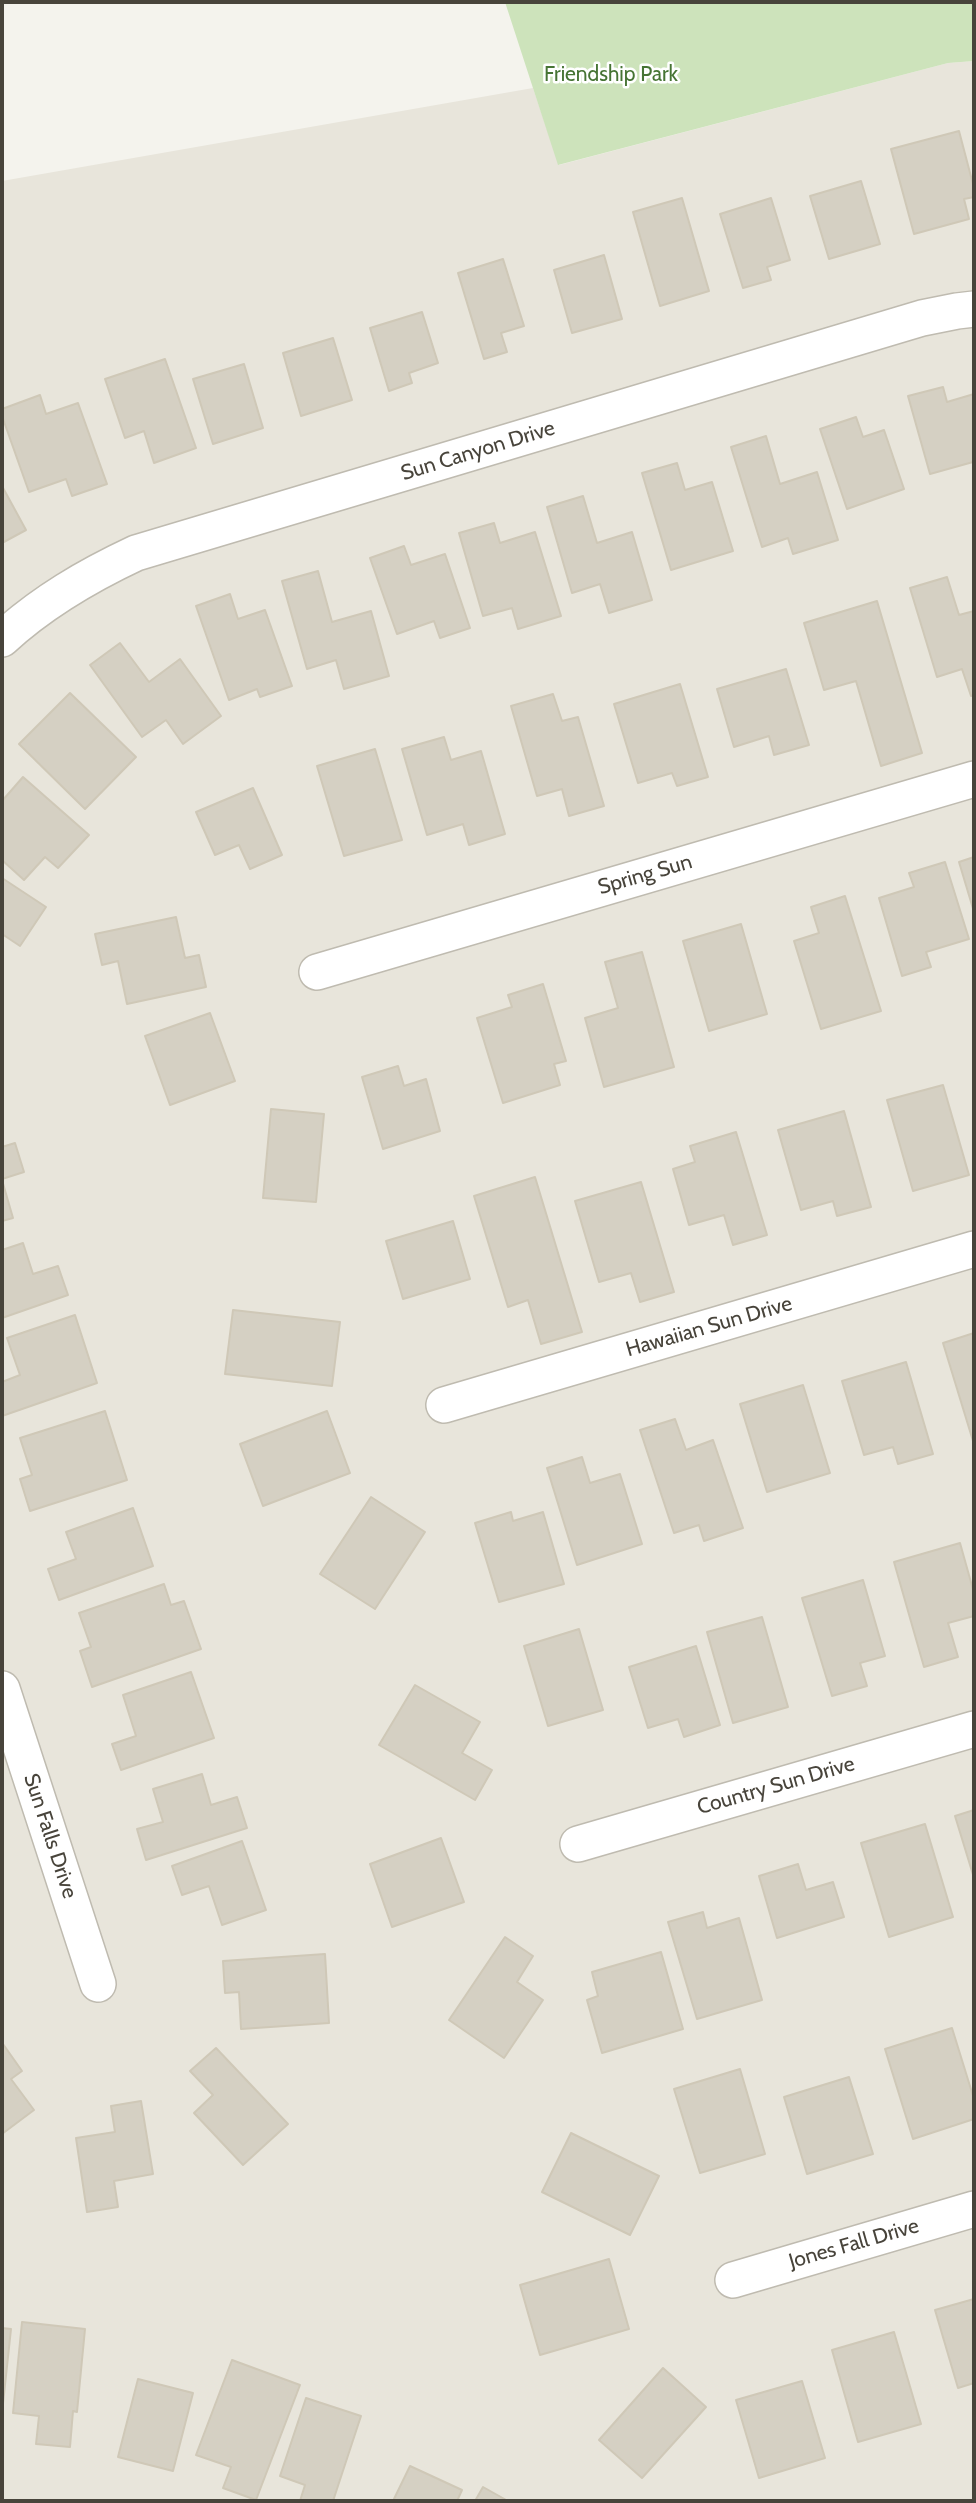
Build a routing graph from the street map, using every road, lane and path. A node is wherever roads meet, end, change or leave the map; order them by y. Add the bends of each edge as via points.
1 (974, 309) edge
2 (2, 639) edge
3 (974, 779) edge
4 (317, 972) dead end
5 (974, 1249) edge
6 (444, 1405) dead end
7 (2, 1689) edge
8 (974, 1729) edge
9 (578, 1844) dead end
10 (98, 1984) dead end
11 (974, 2209) edge
12 (733, 2280) dead end

1 - 2 street, Sun Canyon Drive via 909,322 136,553 51,598
3 - 4 street, Spring Sun
5 - 6 street, Hawaiian Sun Drive
7 - 10 street, Sun Falls Drive
8 - 9 street, Country Sun Drive
11 - 12 street, Jones Fall Drive

